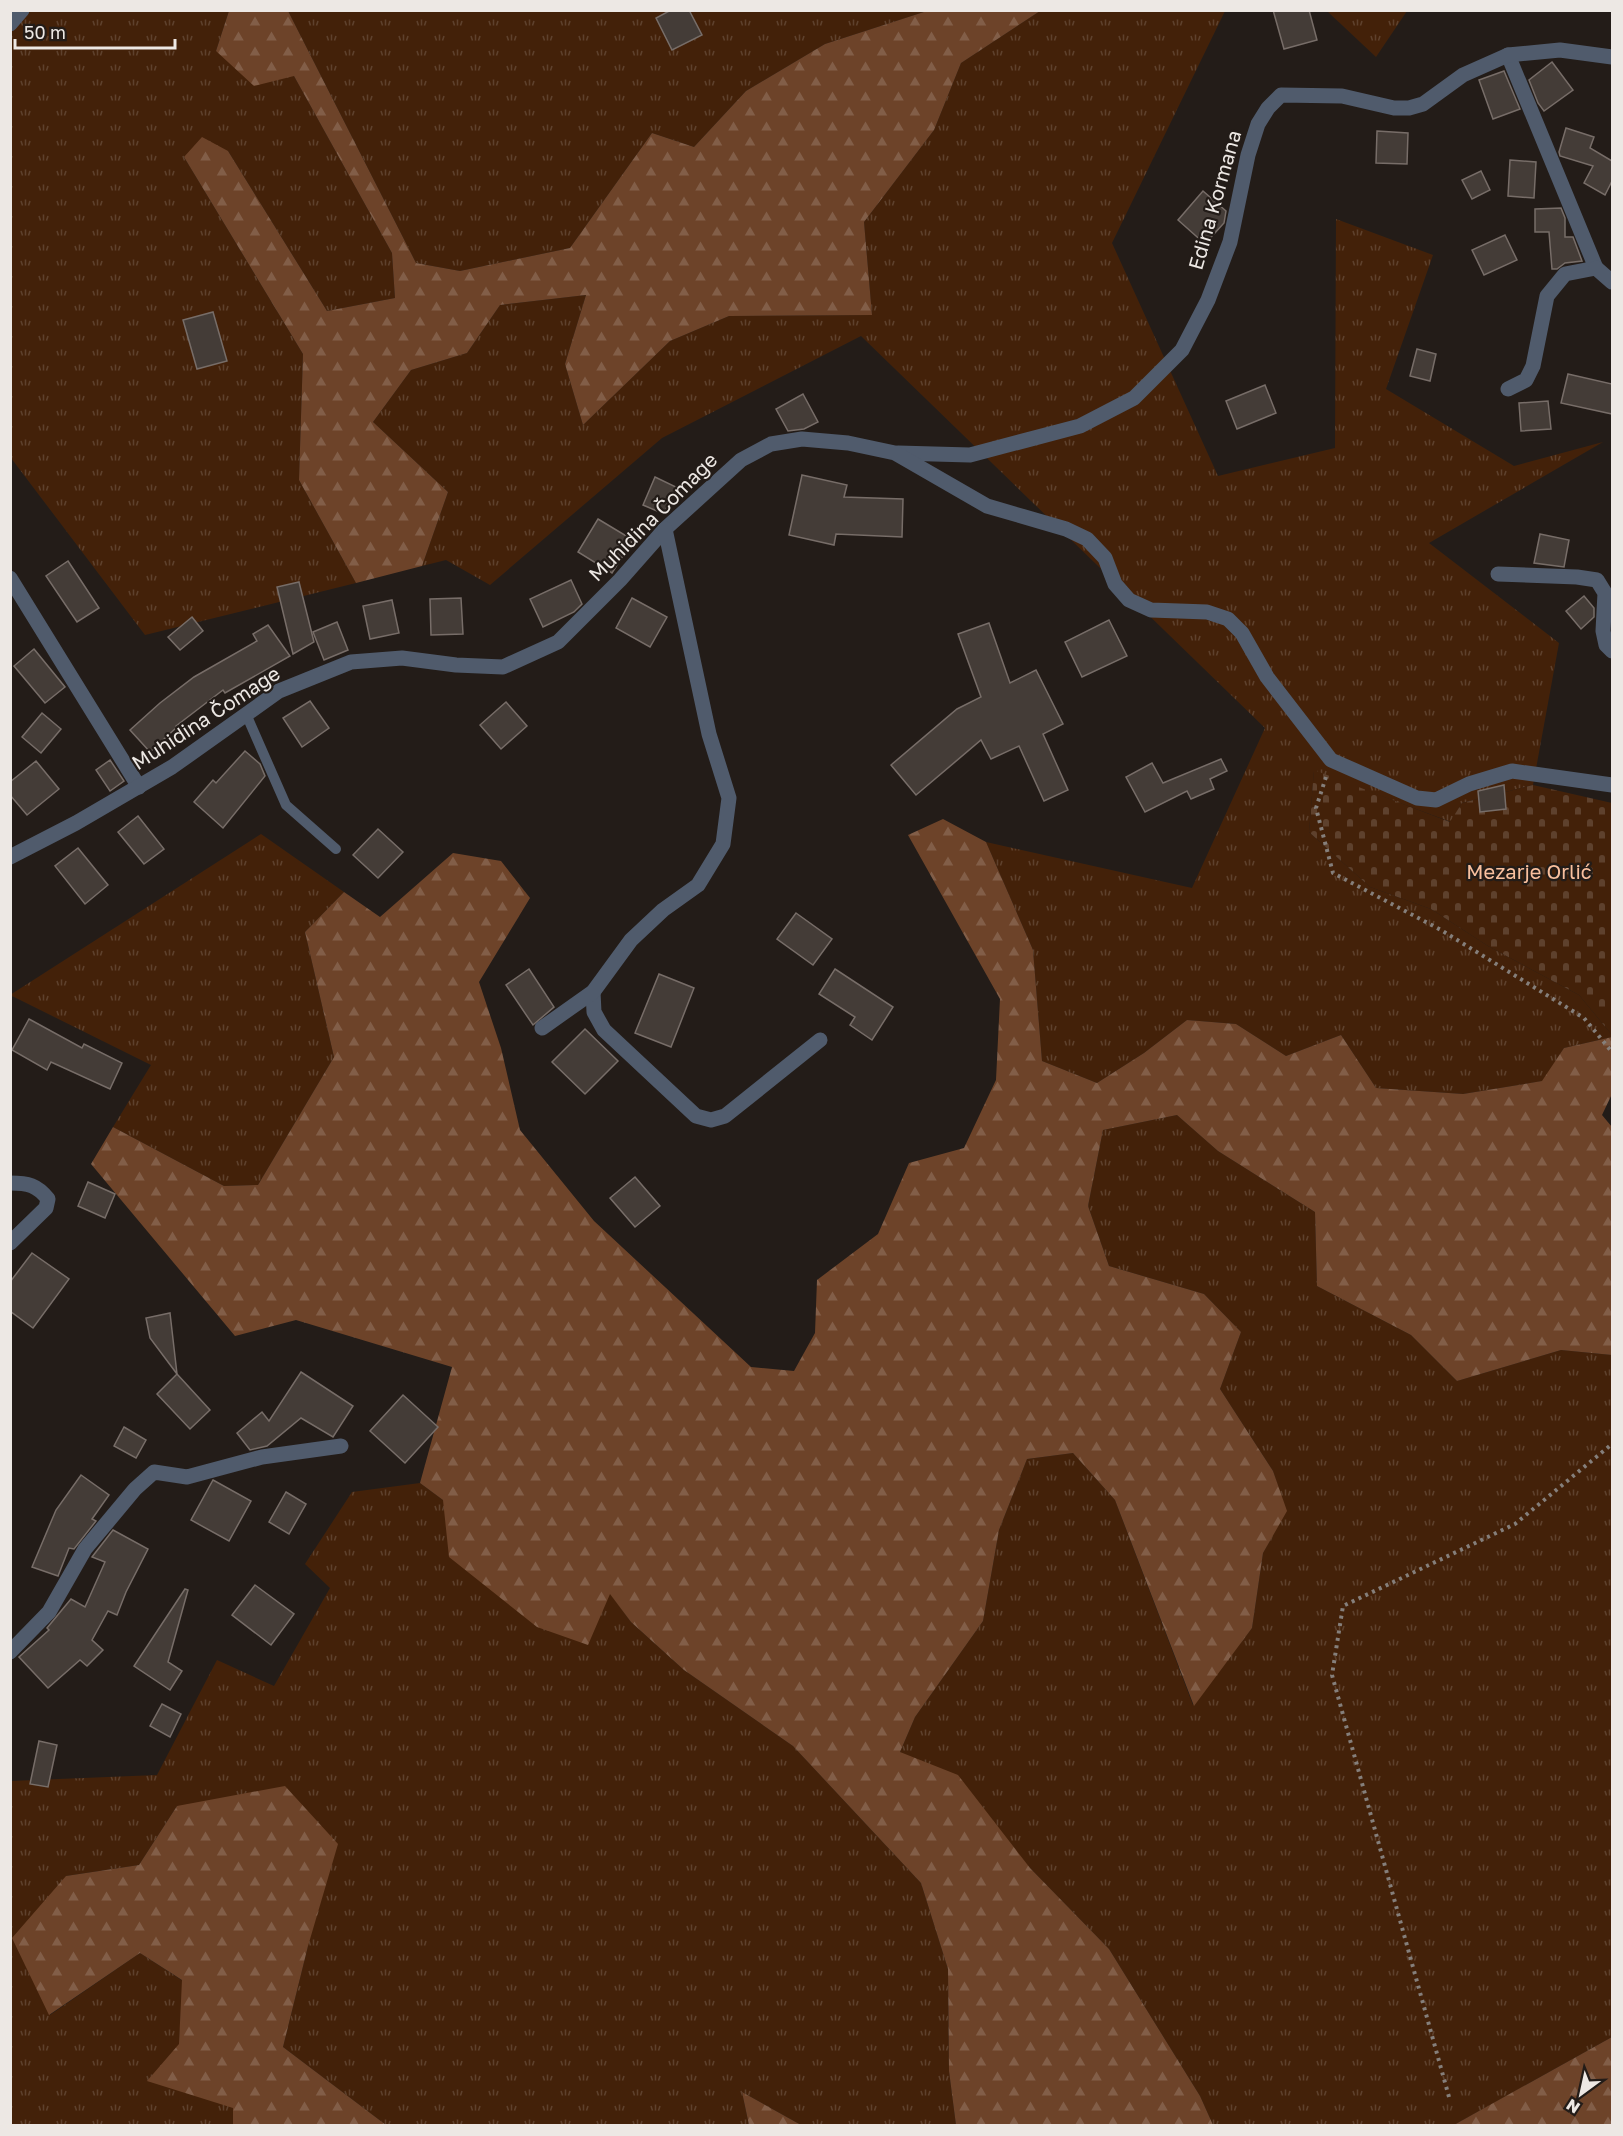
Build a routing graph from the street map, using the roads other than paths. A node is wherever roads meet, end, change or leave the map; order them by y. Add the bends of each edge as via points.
1 (22, 10) edge
2 (10, 24) edge
3 (1508, 55) junction
4 (1612, 57) edge
5 (1596, 268) junction
6 (1612, 282) edge
7 (1508, 389) dead end
8 (895, 453) junction
9 (666, 529) junction
10 (1498, 574) dead end
11 (10, 578) edge
12 (1612, 651) edge
13 (246, 714) junction
14 (1612, 785) edge
15 (139, 787) junction
16 (336, 849) dead end
17 (10, 857) edge
18 (593, 992) junction
19 (542, 1028) dead end
20 (820, 1040) dead end
21 (10, 1183) edge
22 (10, 1243) edge
23 (341, 1446) dead end
24 (10, 1652) edge

1 - 2 street
3 - 4 street, Edina Kormana via 1560,50
3 - 5 street
3 - 8 street, Edina Kormana via 1463,75 1422,104 1409,108 1342,96 1281,95 1258,124 1230,242 1208,300 1182,350 1134,398 1080,426 970,455
5 - 6 street
5 - 7 street via 1565,274 1547,296 1533,366 1526,380
8 - 9 street, Muhidina Čomage via 849,443 802,439 771,444 741,460
8 - 14 street, Muhidina Čomage via 987,506 1087,539 1105,558 1115,584 1129,600 1151,610 1207,612 1228,619 1242,633 1267,677 1331,760 1417,798 1436,800 1469,784 1512,771
9 - 13 street, Muhidina Čomage via 558,642 503,667 402,658 351,662 279,691
9 - 18 street via 709,734 729,798 723,844 698,885 631,940
10 - 12 street via 1597,580 1605,594 1604,631 1606,645
11 - 15 street
13 - 15 street, Muhidina Čomage
13 - 16 lane via 286,805
15 - 17 street, Muhidina Čomage
18 - 19 street
18 - 20 street via 594,1012 604,1030 696,1116 711,1120 725,1116
21 - 22 street via 40,1188 48,1199 46,1208
23 - 24 street via 262,1457 187,1477 154,1472 85,1549 49,1612

